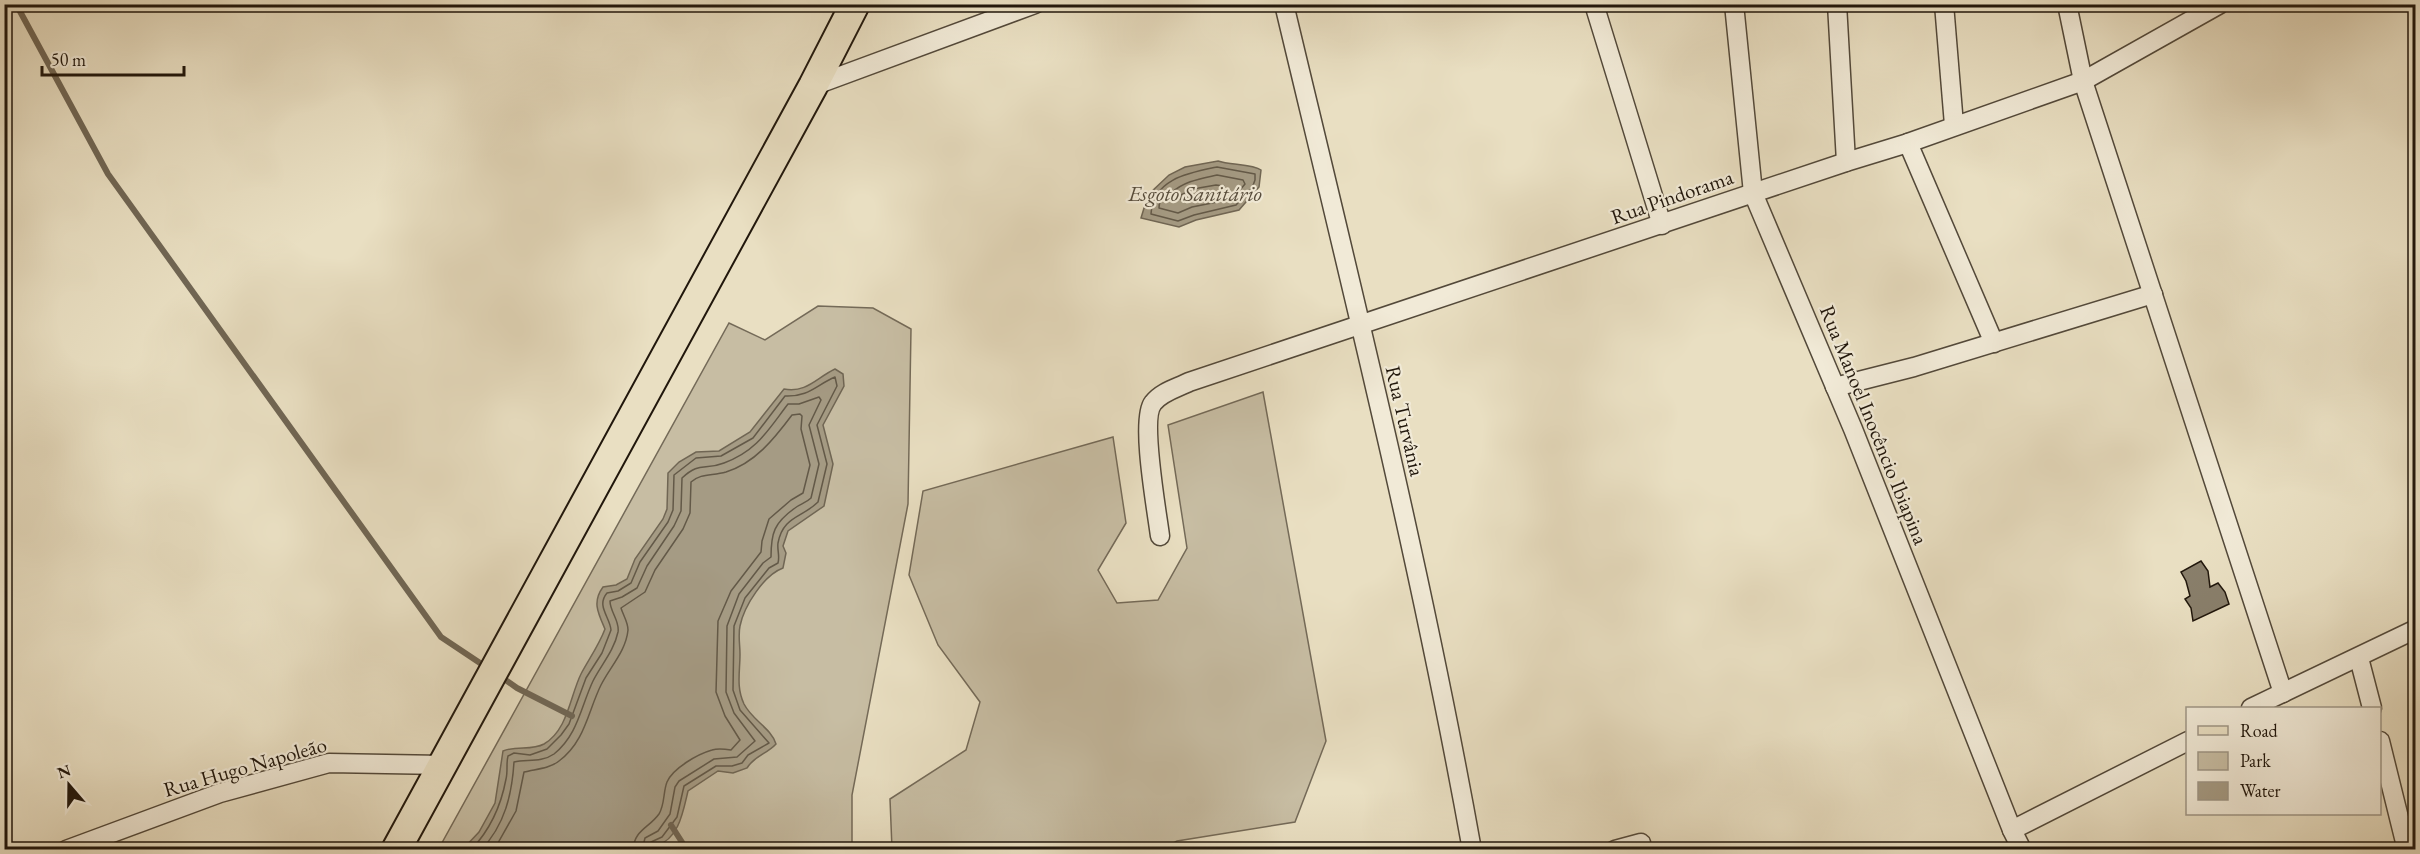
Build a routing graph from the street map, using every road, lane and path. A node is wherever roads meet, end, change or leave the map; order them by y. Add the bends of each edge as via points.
1 (855, 4) edge
2 (1035, 4) edge
3 (1284, 4) edge
4 (1594, 4) edge
5 (1734, 4) edge
6 (1837, 4) edge
7 (1944, 4) edge
8 (2067, 4) edge
9 (2220, 4) edge
10 (2083, 81) junction
11 (813, 86) junction
12 (1954, 125) junction
13 (1908, 143) junction
14 (1846, 162) junction
15 (1753, 193) junction
16 (1662, 225) junction
17 (2153, 294) junction
18 (1360, 324) junction
19 (1994, 343) junction
20 (1835, 387) junction
21 (1160, 536) dead end
22 (2415, 629) edge
23 (2359, 658) junction
24 (2283, 693) junction
25 (2254, 707) edge
26 (2372, 707) edge
27 (2186, 742) edge
28 (2381, 749) edge
29 (443, 765) junction
30 (2012, 830) junction
31 (1641, 843) dead end
32 (92, 844) edge
33 (66, 849) edge
34 (396, 849) edge
35 (1472, 849) edge
36 (1615, 849) edge
37 (2022, 849) edge
38 (2407, 849) edge

1 - 11 main road
2 - 11 street
3 - 18 street, Rua Turvânia
4 - 16 street
5 - 15 street, Rua Manoel Inocêncio Ibiapina
6 - 14 street
7 - 12 street
8 - 10 street
9 - 10 street, Rua Pindorama
10 - 12 street, Rua Pindorama
10 - 17 street
11 - 29 main road
12 - 13 street, Rua Pindorama
13 - 14 street, Rua Pindorama
13 - 19 street
14 - 15 street, Rua Pindorama
15 - 16 street, Rua Pindorama
15 - 20 street, Rua Manoel Inocêncio Ibiapina
16 - 18 street, Rua Pindorama
17 - 19 street
17 - 24 street
18 - 21 street, Rua Pindorama via 1189,382 1152,404 1147,426
18 - 35 street, Rua Turvânia via 1452,734
19 - 20 street
20 - 30 street, Rua Manoel Inocêncio Ibiapina
22 - 23 street
23 - 24 street
23 - 26 street
24 - 25 street
27 - 30 street
28 - 38 street
29 - 32 street, Rua Hugo Napoleão via 329,763 220,793
29 - 34 main road
30 - 37 street, Rua Manoel Inocêncio Ibiapina
31 - 36 street
32 - 33 street, Rua Hugo Napoleão

